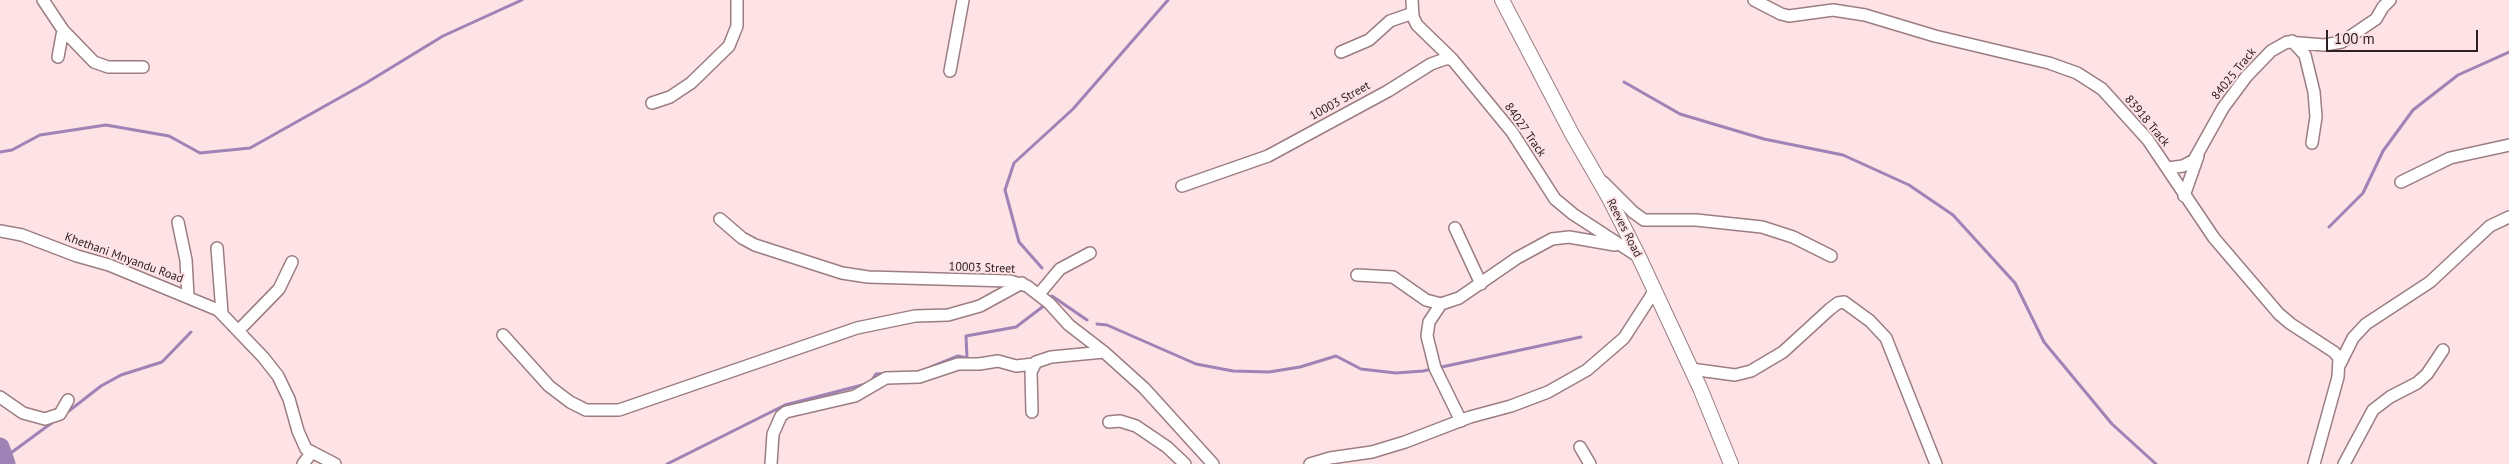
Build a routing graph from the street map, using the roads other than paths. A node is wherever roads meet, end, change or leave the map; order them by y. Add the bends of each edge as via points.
1 (43, 0) edge
2 (738, 0) edge
3 (963, 0) edge
4 (1412, 0) edge
5 (1502, 0) edge
6 (1754, 0) edge
7 (2390, 0) edge
8 (1413, 12) junction
9 (63, 30) junction
10 (2292, 41) junction
11 (1340, 52) dead end
12 (58, 56) dead end
13 (1452, 60) junction
14 (142, 67) dead end
15 (950, 71) dead end
16 (652, 103) dead end
17 (2312, 143) dead end
18 (2509, 145) edge
19 (2198, 155) junction
20 (2168, 168) junction
21 (1597, 177) junction
22 (2401, 182) dead end
23 (1182, 186) dead end
24 (2184, 196) junction
25 (2509, 217) edge
26 (720, 219) dead end
27 (178, 222) dead end
28 (1455, 228) dead end
29 (0, 231) edge
30 (1622, 247) junction
31 (217, 248) dead end
32 (1090, 253) dead end
33 (1831, 256) dead end
34 (1639, 257) junction
35 (292, 262) dead end
36 (1356, 275) dead end
37 (1022, 283) junction
38 (1481, 284) junction
39 (1655, 290) junction
40 (1039, 294) junction
41 (188, 296) junction
42 (1441, 304) junction
43 (222, 313) junction
44 (239, 330) junction
45 (503, 335) dead end
46 (2443, 350) dead end
47 (1104, 352) junction
48 (1034, 364) junction
49 (2340, 364) junction
50 (1691, 368) junction
51 (0, 397) edge
52 (68, 400) dead end
53 (1032, 412) dead end
54 (1461, 421) junction
55 (1109, 422) dead end
56 (1580, 447) dead end
57 (312, 452) junction
58 (303, 464) edge
59 (335, 464) edge
60 (771, 464) edge
61 (1185, 464) edge
62 (1213, 464) edge
63 (1310, 464) edge
64 (1590, 464) edge
65 (1731, 464) edge
66 (1936, 464) edge
67 (2314, 464) edge
68 (2344, 464) edge

1 - 9 street
2 - 16 street via 737,26 729,46 691,83 670,97
3 - 15 street
4 - 8 street, 84027 Track
5 - 21 street, Reeves Road
6 - 20 street, 83918 Track via 1789,16 1822,10 1856,13 2077,73 2105,91
7 - 10 street via 2376,19 2342,42 2324,45
8 - 11 street via 1390,21 1369,40
8 - 13 street, 84027 Track via 1414,21 1421,30
9 - 12 street
9 - 14 street via 94,62 108,67
10 - 17 street via 2305,55 2314,92 2316,117
10 - 19 street, 84025 Track via 2284,42 2271,51 2246,78 2216,118
13 - 23 street, 10003 Street via 1431,64 1268,156
13 - 30 street, 84027 Track via 1512,132 1554,199
18 - 22 street via 2450,158
19 - 20 street via 2188,165
19 - 24 street, 84025 Track
20 - 24 street, 83918 Track
21 - 33 street via 1644,220 1696,220 1762,227 1793,237
21 - 34 street, Reeves Road
24 - 49 street, 83918 Track via 2214,238 2279,314 2334,352
25 - 49 street via 2490,226 2430,282 2366,324 2352,338
26 - 37 street, 10003 Street via 755,245 842,273 868,277
27 - 41 street via 186,260
28 - 38 street
29 - 41 street, Khethani Mnyandu Road via 22,235 109,265
30 - 34 street, 84027 Track
30 - 38 street via 1560,237 1538,246
31 - 43 street
32 - 40 street via 1060,269
34 - 39 street, Reeves Road
35 - 44 street via 279,288
36 - 42 street via 1393,277 1426,300
37 - 40 street, 10003 Street
37 - 45 street via 980,306 857,328 694,386 610,411 586,410 570,402 549,386
38 - 42 street
39 - 50 street, Reeves Road
39 - 54 street via 1624,338 1587,370 1548,392
40 - 47 street, 10003 Street via 1069,325
41 - 43 street, Khethani Mnyandu Road
42 - 54 street via 1429,322 1427,336 1435,368
43 - 44 street, Khethani Mnyandu Road
44 - 57 street, Khethani Mnyandu Road via 278,376 302,442
46 - 68 street via 2417,383 2390,396 2373,410
47 - 48 street via 1051,357
47 - 62 street, 10003 Street via 1148,392
48 - 53 street via 1031,372
48 - 60 street via 1016,366 998,361 958,364 919,377 886,378 855,396 786,412 780,416 774,434
49 - 67 street
50 - 65 street, Reeves Road
50 - 66 street via 1735,375 1751,371 1783,352 1830,309 1844,302 1886,338
51 - 52 street via 23,413 45,419 60,414
54 - 63 street via 1372,452
55 - 61 street via 1128,422 1136,426
56 - 64 street
57 - 58 street
57 - 59 street, Khethani Mnyandu Road

